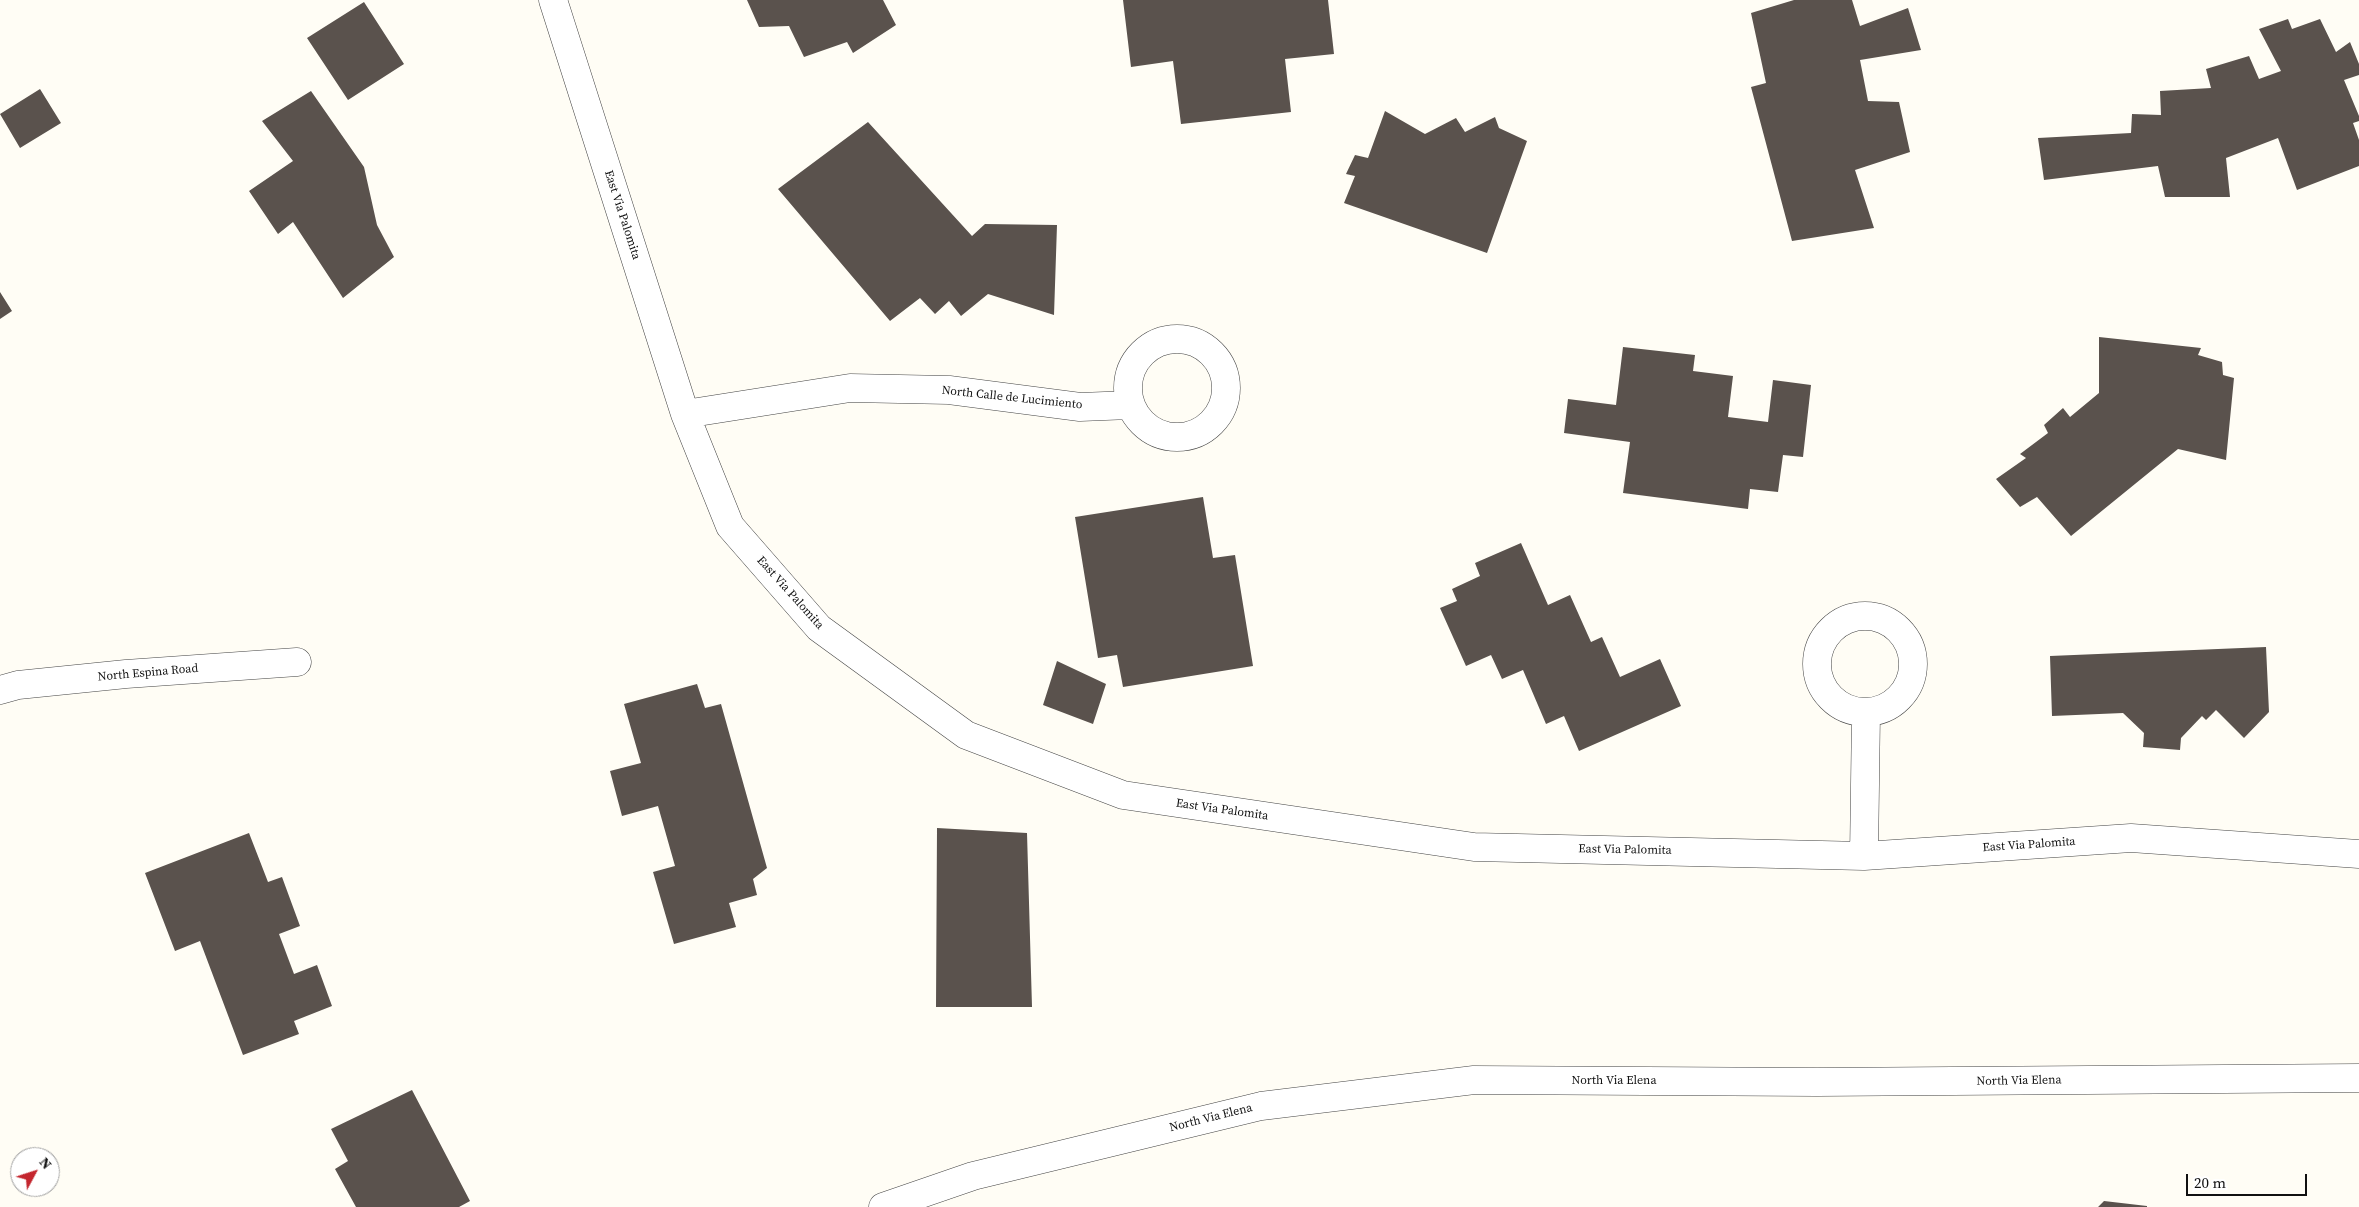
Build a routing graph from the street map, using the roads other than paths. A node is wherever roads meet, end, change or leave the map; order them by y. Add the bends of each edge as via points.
1 (553, 0) edge
2 (1130, 405) dead end
3 (686, 414) junction
4 (297, 662) dead end
5 (0, 690) edge
6 (1866, 713) dead end
7 (2359, 854) edge
8 (1864, 856) junction
9 (2359, 1078) edge
10 (883, 1207) edge

1 - 3 street, East Via Palomita
2 - 3 street, North Calle de Lucimiento via 1080,407 949,390 850,388
3 - 8 street, East Via Palomita via 730,526 819,628 966,735 1123,795 1474,847
4 - 5 street, North Espina Road via 126,674 18,685
6 - 8 street
7 - 8 street, East Via Palomita via 2131,838
9 - 10 street, North Via Elena via 1835,1082 1474,1080 1261,1106 973,1176

